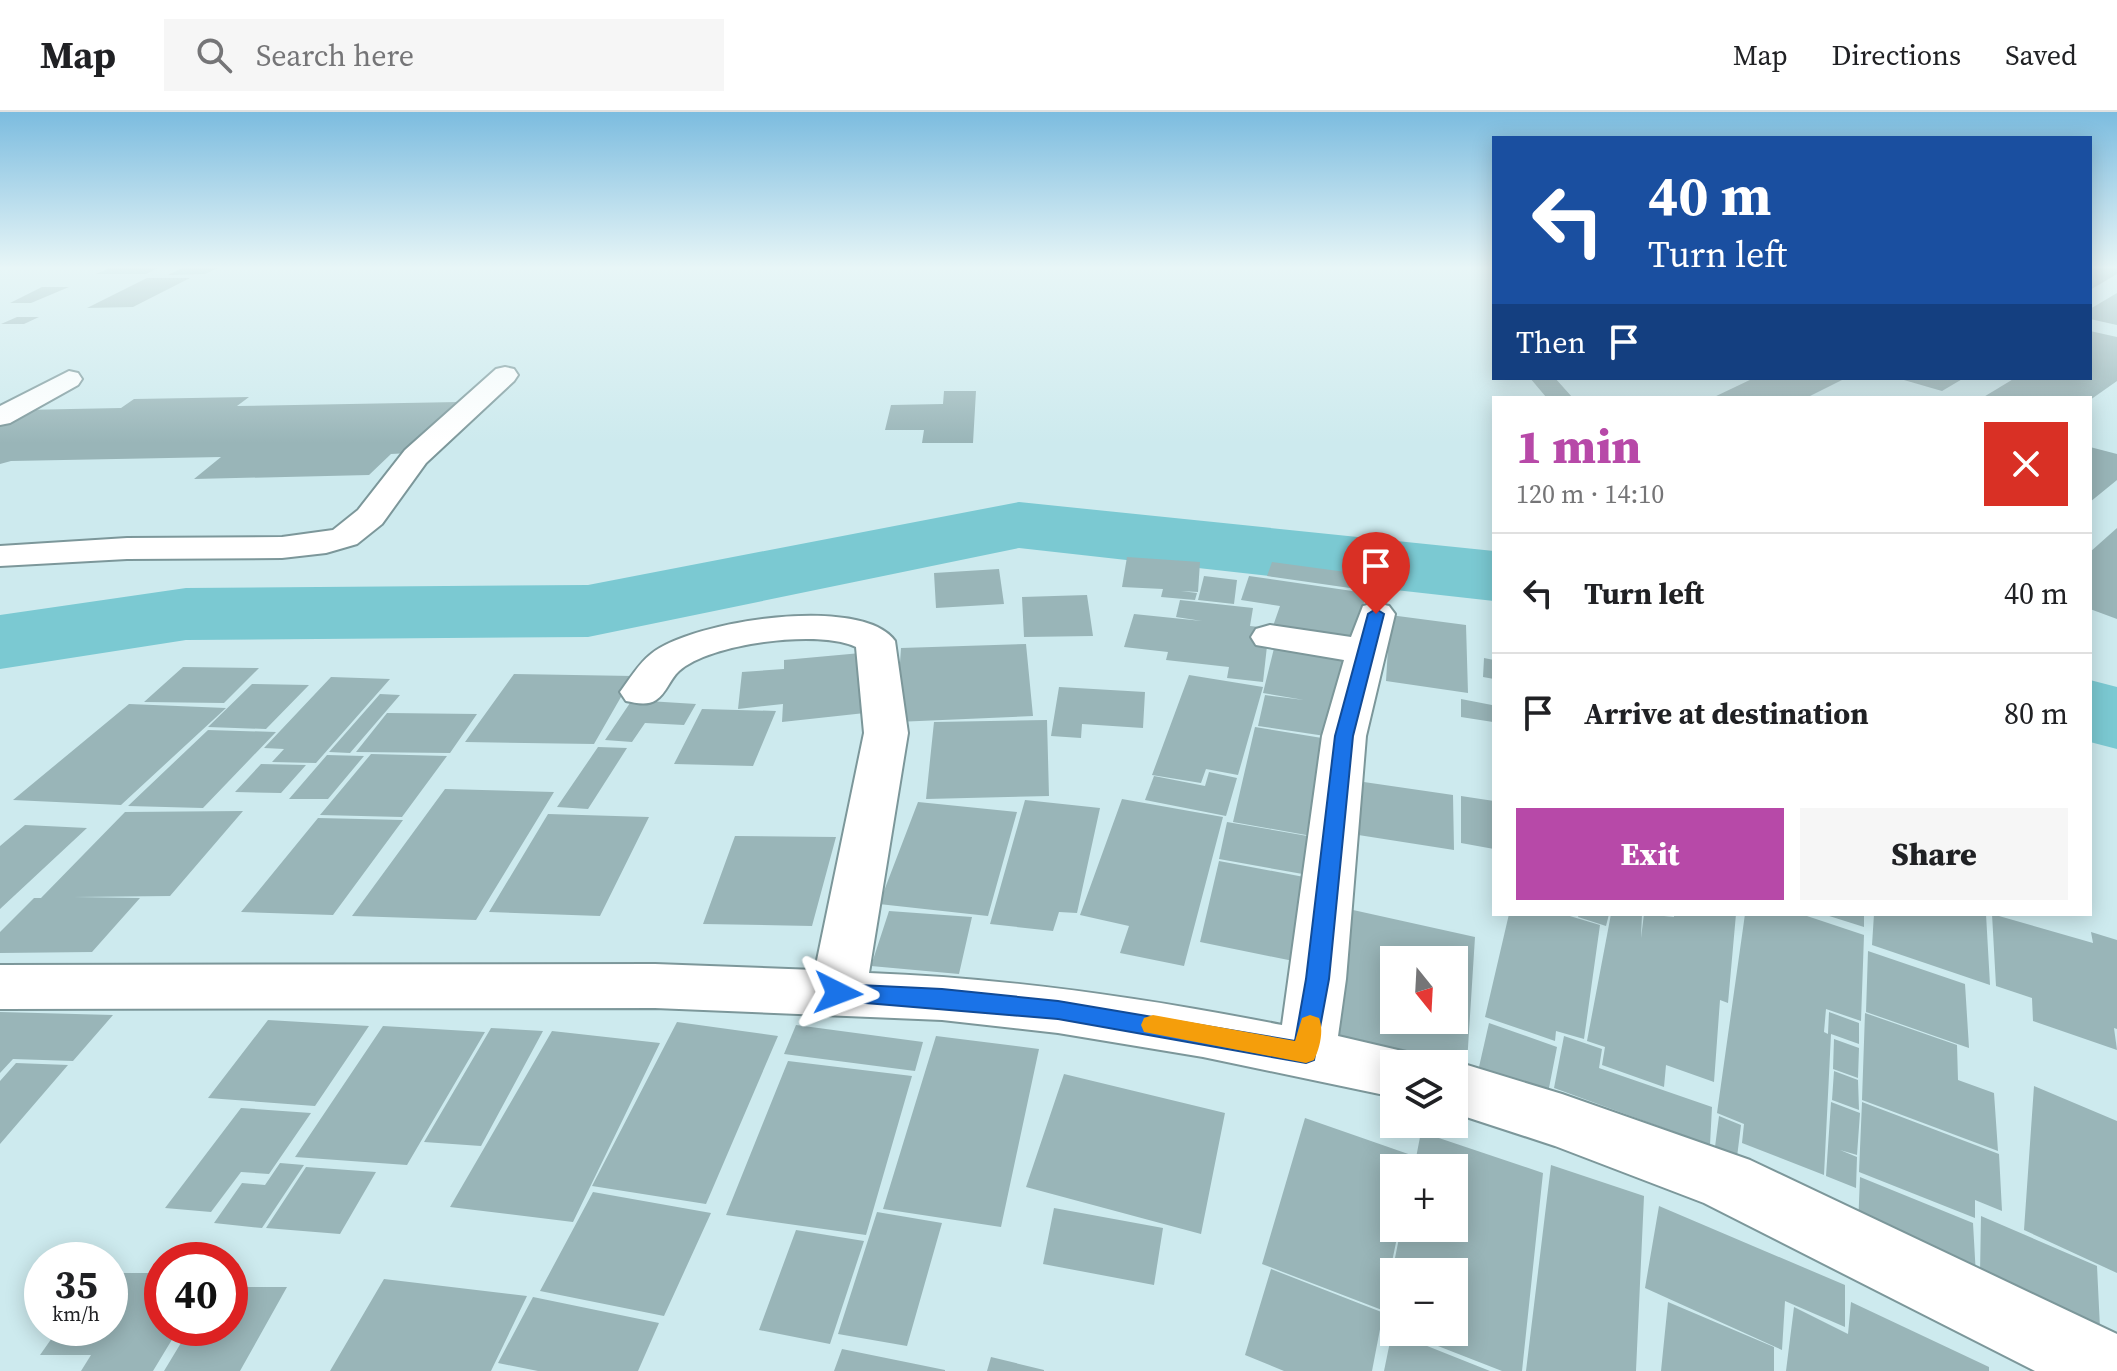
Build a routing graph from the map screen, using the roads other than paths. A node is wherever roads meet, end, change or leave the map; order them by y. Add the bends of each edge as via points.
1 (505, 375) dead end
2 (69, 379) dead end
3 (0, 417) edge
4 (0, 556) edge
5 (1270, 637) dead end
6 (641, 692) dead end
7 (0, 987) edge
8 (838, 993) junction
9 (1306, 1053) junction
10 (1380, 1069) edge
11 (1468, 1091) edge
12 (2113, 1371) edge

1 - 4 street via 479,403 435,434 380,506 347,537 306,545
2 - 3 street
5 - 9 street via 1370,632 1344,736
6 - 8 street via 665,662 698,644 761,630 848,628 875,641 886,733
7 - 8 street via 655,986
8 - 9 street via 1058,1010
9 - 10 street
11 - 12 street via 1727,1181

